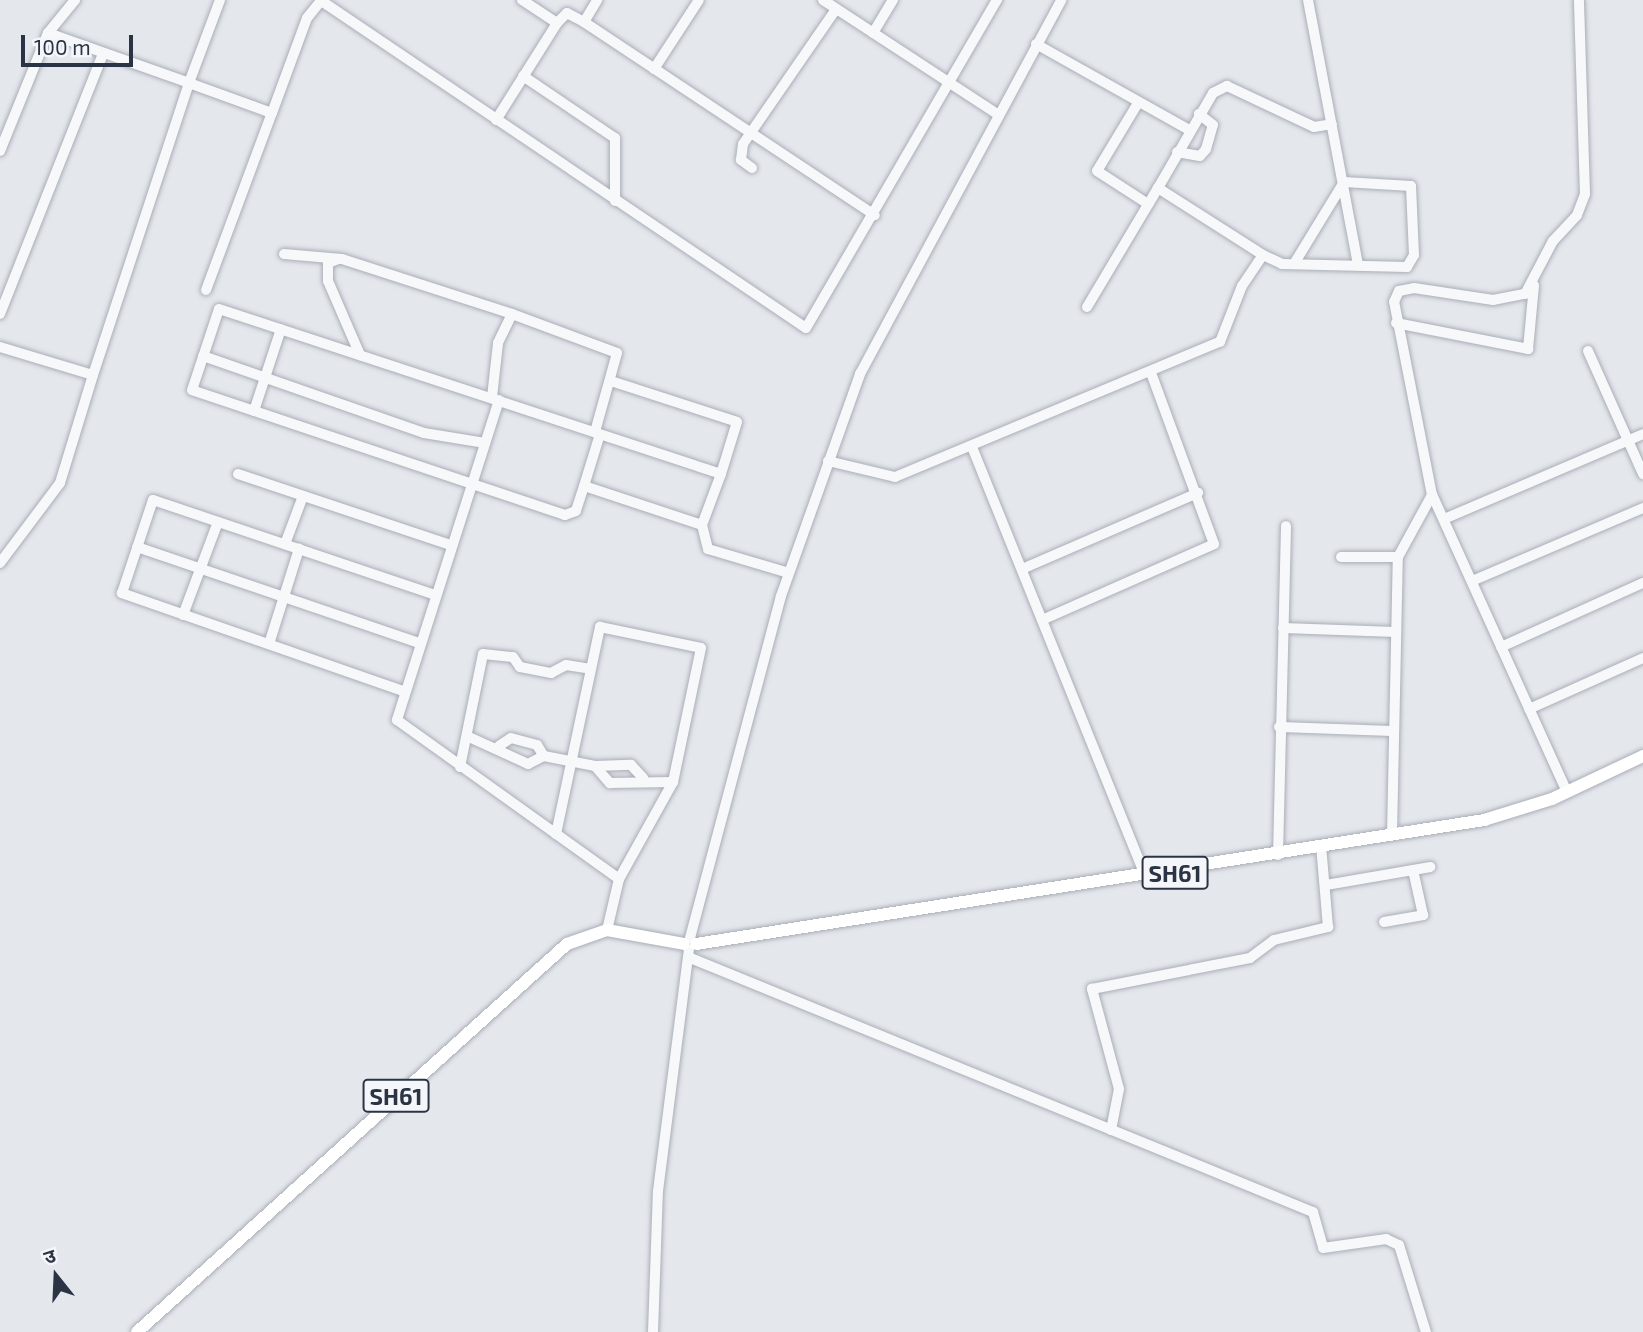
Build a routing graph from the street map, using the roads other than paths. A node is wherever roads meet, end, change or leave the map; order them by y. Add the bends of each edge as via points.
1 (75, 0) edge
2 (220, 0) edge
3 (320, 0) edge
4 (522, 0) edge
5 (597, 0) edge
6 (699, 0) edge
7 (823, 0) edge
8 (893, 0) edge
9 (997, 0) edge
10 (1060, 0) edge
11 (1308, 0) edge
12 (1579, 0) edge
13 (836, 9) junction
14 (583, 22) junction
15 (556, 23) junction
16 (48, 33) junction
17 (873, 33) junction
18 (1036, 44) junction
19 (102, 57) junction
20 (654, 69) junction
21 (523, 76) junction
22 (949, 82) junction
23 (189, 83) junction
24 (1138, 103) junction
25 (272, 113) junction
26 (998, 114) junction
27 (1199, 114) junction
28 (496, 120) junction
29 (1332, 124) junction
30 (1189, 130) junction
31 (750, 133) junction
32 (0, 150) edge
33 (1177, 152) junction
34 (752, 168) dead end
35 (1344, 182) junction
36 (1158, 188) junction
37 (615, 201) junction
38 (1148, 204) junction
39 (875, 215) junction
40 (284, 254) dead end
41 (1263, 255) junction
42 (342, 259) junction
43 (1294, 264) junction
44 (1358, 265) junction
45 (1534, 284) junction
46 (206, 290) dead end
47 (1087, 307) dead end
48 (0, 314) edge
49 (512, 314) junction
50 (1396, 323) junction
51 (281, 329) junction
52 (0, 347) edge
53 (1588, 351) dead end
54 (359, 355) junction
55 (203, 356) junction
56 (1151, 373) junction
57 (93, 375) junction
58 (265, 375) junction
59 (614, 382) junction
60 (495, 399) junction
61 (254, 411) junction
62 (598, 433) junction
63 (1643, 434) edge
64 (1628, 437) junction
65 (485, 443) junction
66 (972, 447) junction
67 (828, 461) junction
68 (238, 474) dead end
69 (720, 474) junction
70 (1643, 474) edge
71 (472, 482) junction
72 (584, 486) junction
73 (1198, 493) junction
74 (1432, 495) junction
75 (303, 496) junction
76 (1643, 508) edge
77 (1444, 519) junction
78 (218, 522) junction
79 (702, 525) junction
80 (1286, 526) dead end
81 (285, 544) junction
82 (450, 545) junction
83 (137, 547) junction
84 (299, 549) junction
85 (1341, 557) dead end
86 (1398, 557) junction
87 (0, 563) edge
88 (199, 568) junction
89 (1022, 569) junction
90 (789, 573) junction
91 (1472, 581) junction
92 (1643, 583) edge
93 (436, 595) junction
94 (285, 597) junction
95 (183, 615) junction
96 (1042, 620) junction
97 (1283, 628) junction
98 (1396, 632) junction
99 (419, 643) junction
100 (269, 644) junction
101 (1501, 647) junction
102 (1643, 658) edge
103 (591, 669) junction
104 (403, 691) junction
105 (1529, 709) junction
106 (1279, 727) junction
107 (1394, 731) junction
108 (469, 737) junction
109 (499, 746) junction
110 (544, 757) junction
111 (1643, 757) edge
112 (571, 762) junction
113 (595, 766) junction
114 (460, 767) junction
115 (643, 778) junction
116 (673, 782) junction
117 (1567, 792) junction
118 (556, 834) junction
119 (1392, 835) junction
120 (1321, 846) junction
121 (1278, 855) junction
122 (1430, 867) dead end
123 (1413, 870) junction
124 (1146, 878) junction
125 (619, 879) junction
126 (1326, 885) junction
127 (1384, 922) dead end
128 (607, 930) junction
129 (689, 947) junction
130 (1111, 1130) junction
131 (137, 1332) edge
132 (653, 1332) edge
133 (1426, 1332) edge

1 - 16 street
2 - 23 street
3 - 25 street via 307,19
3 - 28 street
4 - 15 street
5 - 14 street
6 - 20 street
7 - 13 street
8 - 17 street
9 - 22 street
10 - 18 street
11 - 29 street
12 - 45 street via 1585,194
13 - 17 street
13 - 31 street
14 - 15 street via 566,13
14 - 20 street
15 - 21 street
16 - 19 street
16 - 32 street
17 - 22 street
18 - 24 street
18 - 26 street
19 - 23 street
19 - 48 street
20 - 31 street
21 - 28 street
21 - 37 street via 615,138
22 - 26 street
22 - 39 street
23 - 25 street
23 - 57 street
24 - 30 street
24 - 38 street via 1097,172
25 - 46 street
26 - 67 street via 860,374
27 - 29 street via 1213,93 1227,86 1314,127
27 - 30 street
27 - 33 street via 1213,125 1206,149 1200,156
28 - 37 street
29 - 35 street
30 - 33 street
31 - 34 street via 740,157
31 - 39 street
33 - 36 street
35 - 43 street
35 - 44 street
35 - 44 street via 1402,182 1413,190 1411,264
36 - 38 street
36 - 41 street
37 - 39 street via 806,328
38 - 47 street
40 - 42 street
41 - 43 street
41 - 56 street via 1242,286 1220,342
42 - 49 street
42 - 54 street via 328,263 328,281
43 - 44 street
45 - 50 street via 1515,297 1493,300 1405,289 1396,296
45 - 50 street via 1528,349
49 - 59 street via 614,349 619,358
49 - 60 street via 498,343
50 - 74 street
51 - 54 street
51 - 55 street via 219,309
51 - 58 street
52 - 57 street
53 - 64 street
54 - 60 street
55 - 58 street
55 - 61 street via 192,390
56 - 66 street
56 - 73 street
57 - 87 street via 60,483
58 - 61 street
58 - 65 street via 424,433
59 - 62 street
59 - 69 street via 737,422
60 - 62 street
60 - 65 street
61 - 71 street
62 - 69 street
62 - 72 street
63 - 64 street
64 - 70 street
64 - 77 street
65 - 71 street
66 - 67 street via 895,477
66 - 89 street
67 - 90 street
68 - 75 street
69 - 79 street
71 - 72 street via 565,515 576,511
71 - 82 street
72 - 79 street
73 - 89 street
73 - 96 street via 1214,544
74 - 77 street
74 - 86 street
75 - 81 street
75 - 82 street
76 - 91 street
77 - 91 street
78 - 81 street
78 - 83 street via 153,500
78 - 88 street
79 - 90 street via 704,542 715,555
80 - 97 street
81 - 84 street
82 - 93 street
83 - 88 street
83 - 95 street via 122,593
84 - 93 street
84 - 94 street
85 - 86 street
86 - 98 street
88 - 94 street
88 - 95 street
89 - 96 street
90 - 129 street
91 - 101 street
92 - 101 street
93 - 99 street
94 - 99 street
94 - 100 street
95 - 100 street
96 - 124 street
97 - 98 street
97 - 106 street
98 - 107 street
99 - 104 street
100 - 104 street
101 - 105 street
102 - 105 street
103 - 108 street via 566,665 551,673 520,667 513,657 483,654
103 - 112 street
103 - 116 street via 600,627 701,648
104 - 114 street via 397,720
105 - 117 street
106 - 107 street
106 - 121 street
107 - 119 street
108 - 109 street
108 - 114 street
109 - 110 street via 504,755 528,764
109 - 110 street via 510,738 537,745
110 - 112 street
111 - 117 main road, SH61
112 - 113 street
112 - 118 street
113 - 115 street via 631,765
113 - 115 street via 610,783
114 - 118 street
115 - 116 street
116 - 125 street
117 - 119 main road, SH61 via 1484,820
118 - 125 street
119 - 120 main road, SH61
120 - 121 main road, SH61
120 - 126 street
121 - 124 main road, SH61
122 - 123 street
123 - 126 street
123 - 127 street via 1423,915
124 - 129 main road, SH61
125 - 128 street
126 - 130 street via 1328,927 1274,940 1250,958 1092,989 1119,1089
128 - 129 main road, SH61
128 - 131 main road, SH61 via 567,944 546,960
129 - 130 street
129 - 132 street via 658,1191
130 - 133 street via 1313,1212 1315,1239 1323,1248 1387,1239 1399,1245

